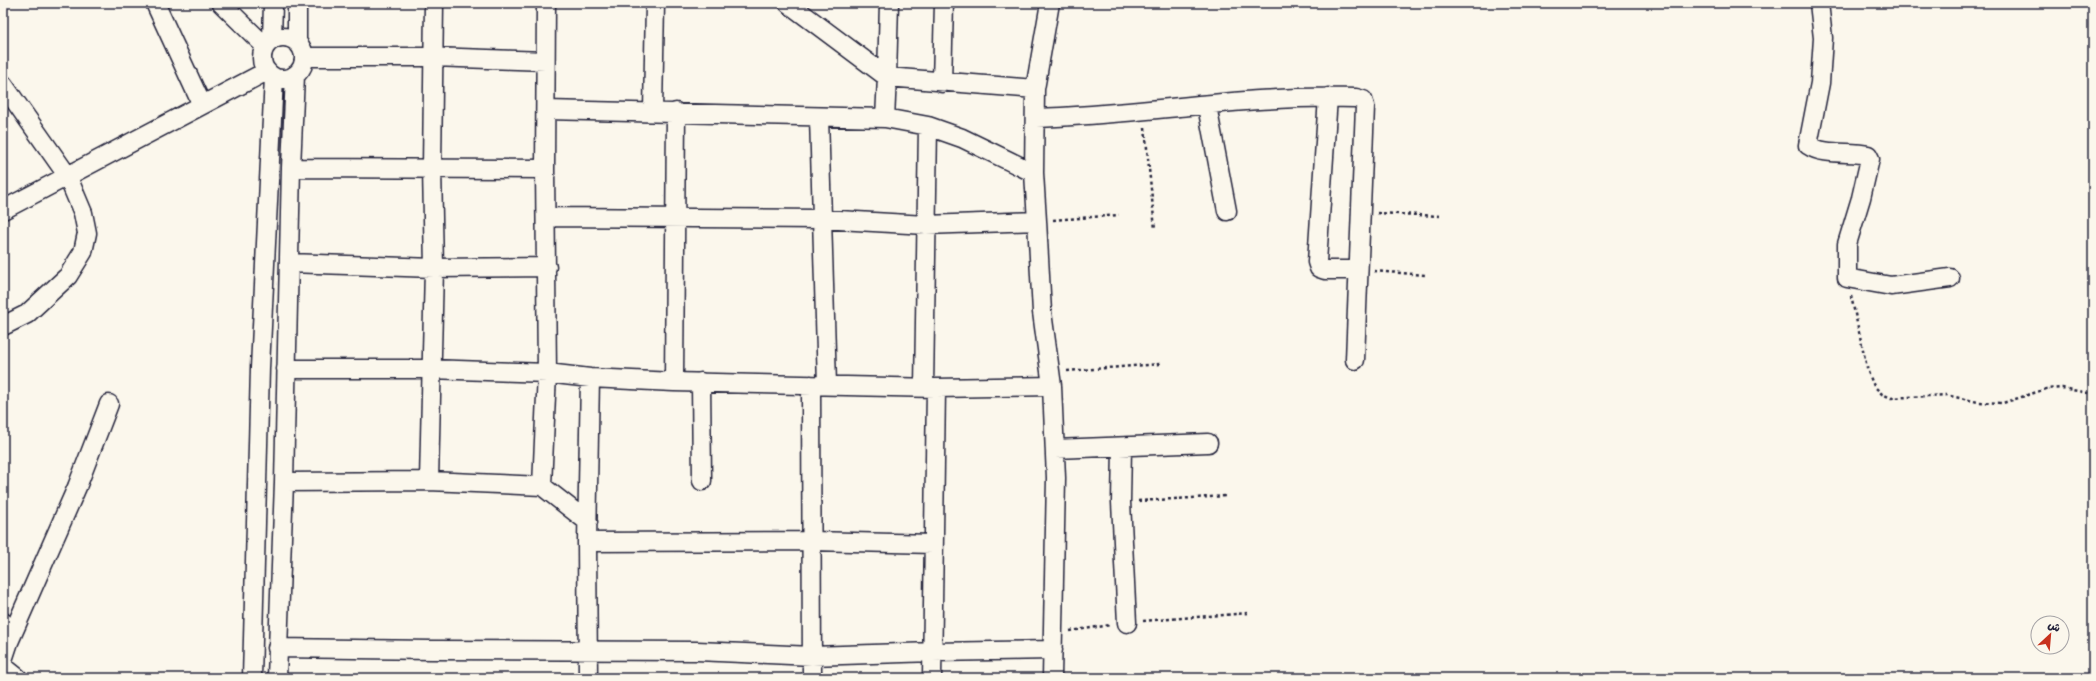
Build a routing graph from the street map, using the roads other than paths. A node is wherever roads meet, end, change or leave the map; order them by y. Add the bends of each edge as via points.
1 (154, 3) edge
2 (221, 3) edge
3 (273, 3) edge
4 (297, 3) edge
5 (434, 3) edge
6 (546, 3) edge
7 (655, 3) edge
8 (788, 3) edge
9 (889, 3) edge
10 (944, 3) edge
11 (1050, 3) edge
12 (1819, 3) edge
13 (269, 43) junction
14 (301, 49) junction
15 (433, 57) junction
16 (545, 61) junction
17 (270, 74) junction
18 (295, 75) junction
19 (887, 77) junction
20 (942, 83) junction
21 (3, 84) edge
22 (1035, 89) junction
23 (1328, 97) junction
24 (202, 104) junction
25 (1207, 106) junction
26 (546, 110) junction
27 (653, 111) junction
28 (676, 112) junction
29 (818, 117) junction
30 (885, 118) junction
31 (1036, 118) junction
32 (928, 126) junction
33 (291, 168) junction
34 (432, 168) junction
35 (545, 169) junction
36 (1034, 173) junction
37 (67, 175) junction
38 (3, 210) edge
39 (1226, 211) dead end
40 (547, 217) junction
41 (676, 218) junction
42 (821, 219) junction
43 (1036, 221) junction
44 (926, 225) junction
45 (289, 263) junction
46 (547, 267) junction
47 (434, 268) junction
48 (1358, 270) junction
49 (1950, 278) dead end
50 (3, 326) edge
51 (1355, 360) dead end
52 (286, 369) junction
53 (430, 369) junction
54 (547, 373) junction
55 (590, 378) junction
56 (1051, 379) junction
57 (674, 382) junction
58 (701, 382) junction
59 (819, 385) junction
60 (930, 388) junction
61 (109, 404) dead end
62 (1208, 443) dead end
63 (1122, 447) junction
64 (1055, 449) junction
65 (428, 481) junction
66 (702, 481) dead end
67 (284, 482) junction
68 (542, 486) junction
69 (588, 522) junction
70 (812, 541) junction
71 (587, 542) junction
72 (933, 544) junction
73 (3, 622) edge
74 (1127, 623) road end
75 (9, 642) junction
76 (1054, 642) junction
77 (277, 648) junction
78 (588, 651) junction
79 (932, 652) junction
80 (812, 656) junction
81 (3, 660) edge
82 (3, 666) edge
83 (18, 678) edge
84 (252, 678) edge
85 (277, 678) edge
86 (588, 678) edge
87 (812, 678) edge
88 (932, 678) edge
89 (1052, 678) edge

1 - 24 street
2 - 13 street
3 - 13 street
4 - 14 street
5 - 15 street
6 - 16 street
7 - 27 street
8 - 19 street
9 - 19 street
10 - 20 street
11 - 22 street
12 - 49 street via 1823,38 1820,83 1808,144 1813,148 1868,155 1870,159 1847,244 1847,278 1891,286
13 - 14 street via 280,37 289,37
13 - 17 street via 263,54 263,63
14 - 15 street
14 - 18 street via 302,67
15 - 16 street
15 - 34 street
16 - 26 street
17 - 18 street via 285,79
17 - 24 street
17 - 84 street
18 - 33 street
19 - 20 street
19 - 30 street
20 - 22 street
21 - 37 street
22 - 31 street
23 - 25 street via 1309,96
23 - 48 street via 1356,98 1363,100 1365,106
23 - 48 street via 1316,262 1319,268 1325,270
24 - 37 street
25 - 31 street via 1086,117
25 - 39 street
26 - 27 street
26 - 35 street
27 - 28 street
28 - 29 street
28 - 41 street
29 - 30 street
29 - 42 street
30 - 32 street
31 - 36 street
32 - 36 street via 962,138
32 - 44 street
33 - 34 street
33 - 45 street
34 - 35 street
34 - 47 street
35 - 40 street
36 - 43 street
37 - 38 street
37 - 50 street via 83,213 86,233 83,252 68,276 27,314
40 - 41 street
40 - 46 street
41 - 42 street
41 - 57 street
42 - 44 street
42 - 59 street
43 - 44 street
43 - 56 street via 1042,312
44 - 60 street
45 - 47 street
45 - 52 street
46 - 47 street
46 - 54 street
47 - 53 street
48 - 51 street
52 - 53 street
52 - 67 street
53 - 54 street
53 - 65 street
54 - 55 street
54 - 68 street
55 - 57 street
55 - 69 street
56 - 60 street
56 - 64 street
57 - 58 street
58 - 59 street
58 - 66 street
59 - 60 street
59 - 70 street
60 - 72 street
61 - 75 street via 77,487
62 - 63 street
63 - 64 street
63 - 74 street via 1121,502
64 - 76 street
65 - 67 street
65 - 68 street
67 - 77 street
68 - 69 street
69 - 71 street
70 - 71 street
70 - 72 street
70 - 80 street
71 - 78 street
72 - 79 street
73 - 75 street
75 - 81 street
76 - 79 street
76 - 89 street
77 - 78 street
77 - 85 street
78 - 80 street via 697,651
78 - 86 street
79 - 80 street
79 - 88 street
80 - 87 street
82 - 83 street

